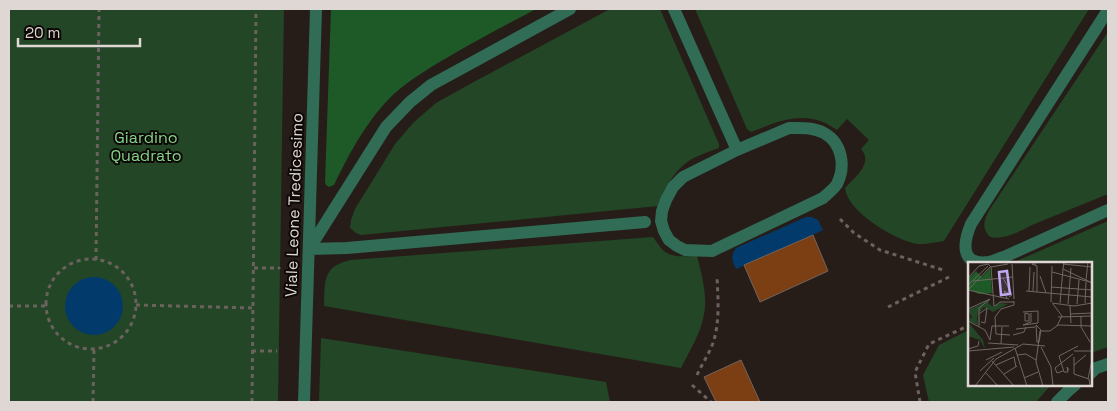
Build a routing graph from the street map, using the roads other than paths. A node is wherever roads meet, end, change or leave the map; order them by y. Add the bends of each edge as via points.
1 (316, 9) edge
2 (570, 9) edge
3 (674, 9) edge
4 (1108, 10) edge
5 (737, 150) junction
6 (1108, 210) edge
7 (644, 222) dead end
8 (309, 249) junction
9 (1108, 364) edge
10 (1092, 372) edge
11 (1074, 386) edge
12 (304, 402) edge
13 (1058, 402) edge

1 - 8 street, Viale Leone Tredicesimo
2 - 8 street via 431,85 410,102 386,127
3 - 5 street
4 - 6 street via 970,224 965,251 973,260 989,262
5 - 5 street via 683,177 666,200 661,221 669,240 677,246 685,250 712,251 823,198 836,185 842,170 841,154 833,140 810,128 789,128
7 - 8 street
8 - 12 street, Viale Leone Tredicesimo
9 - 10 street
11 - 13 street

